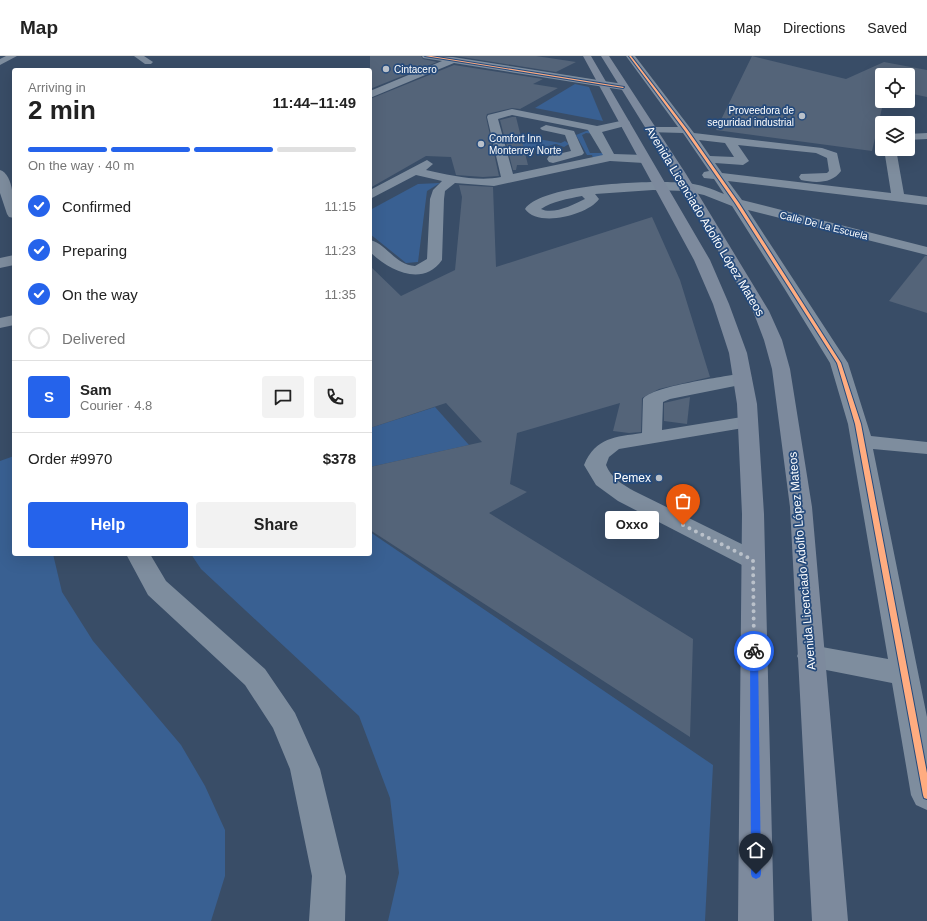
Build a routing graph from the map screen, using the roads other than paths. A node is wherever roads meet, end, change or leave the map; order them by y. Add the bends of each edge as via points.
1 (13, 56) edge
2 (138, 56) edge
3 (426, 56) edge
4 (587, 56) edge
5 (605, 56) edge
6 (630, 56) edge
7 (453, 60) junction
8 (0, 62) edge
9 (148, 62) dead end
10 (613, 86) junction
11 (372, 94) edge
12 (492, 117) junction
13 (625, 123) junction
14 (595, 130) junction
15 (651, 130) junction
16 (688, 133) junction
17 (927, 136) edge
18 (915, 137) edge
19 (728, 139) junction
20 (891, 156) edge
21 (610, 157) junction
22 (743, 161) junction
23 (430, 162) dead end
24 (711, 167) junction
25 (415, 171) junction
26 (652, 173) junction
27 (0, 174) edge
28 (507, 176) junction
29 (452, 179) junction
30 (683, 180) junction
31 (584, 191) dead end
32 (372, 194) edge
33 (898, 197) junction
34 (729, 200) junction
35 (927, 201) edge
36 (11, 209) edge
37 (0, 217) edge
38 (372, 246) edge
39 (927, 251) edge
40 (12, 260) edge
41 (0, 263) edge
42 (12, 320) edge
43 (0, 323) edge
44 (743, 379) junction
45 (748, 422) junction
46 (652, 439) junction
47 (862, 442) junction
48 (927, 448) edge
49 (139, 556) edge
50 (753, 560) junction
51 (811, 656) junction
52 (904, 674) junction
53 (927, 795) edge
54 (327, 921) edge
55 (756, 921) edge
56 (830, 921) edge

1 - 8 street
2 - 9 street
3 - 7 street
4 - 10 main road, Avenida Licenciado Adolfo López Mateos
5 - 10 main road, Avenida Licenciado Adolfo López Mateos
6 - 16 street
7 - 10 street
7 - 11 street
10 - 13 main road, Avenida Licenciado Adolfo López Mateos
10 - 15 main road, Avenida Licenciado Adolfo López Mateos
12 - 14 street via 512,112 588,126
12 - 28 street
12 - 28 street via 570,133 578,153
13 - 14 street
13 - 26 main road, Avenida Licenciado Adolfo López Mateos
14 - 21 street
15 - 16 street
15 - 30 main road, Avenida Licenciado Adolfo López Mateos
16 - 19 street
16 - 24 street
17 - 18 street
19 - 22 street
19 - 22 street via 818,150 833,156 835,171 831,176 821,178 770,174 752,170
20 - 33 street
21 - 26 street
21 - 28 street
22 - 24 street
23 - 25 street
24 - 30 street
24 - 33 street
24 - 34 street
25 - 29 street
25 - 32 street
26 - 30 street
26 - 31 street via 609,188
26 - 44 main road, Avenida Licenciado Adolfo López Mateos via 702,260 738,353
27 - 36 street
28 - 29 street via 488,182
29 - 38 street via 439,190 434,260 430,264 418,269 399,268
30 - 34 street, Calle De La Escuela
30 - 51 main road, Avenida Licenciado Adolfo López Mateos via 761,311 779,362 800,507
33 - 35 street
34 - 39 street, Calle De La Escuela
34 - 47 street via 792,288 839,363
36 - 37 street
40 - 41 street
42 - 43 street
44 - 45 main road, Avenida Licenciado Adolfo López Mateos
44 - 46 street via 665,394 653,399
45 - 46 street
45 - 50 main road, Avenida Licenciado Adolfo López Mateos
46 - 50 street via 614,444 605,448 599,454 595,465 598,475 606,484 626,496
47 - 48 street
47 - 52 street
49 - 54 street via 157,588 255,676 285,722 305,769 329,876
50 - 55 main road, Avenida Licenciado Adolfo López Mateos
51 - 52 street
51 - 56 main road, Avenida Licenciado Adolfo López Mateos
52 - 53 street

